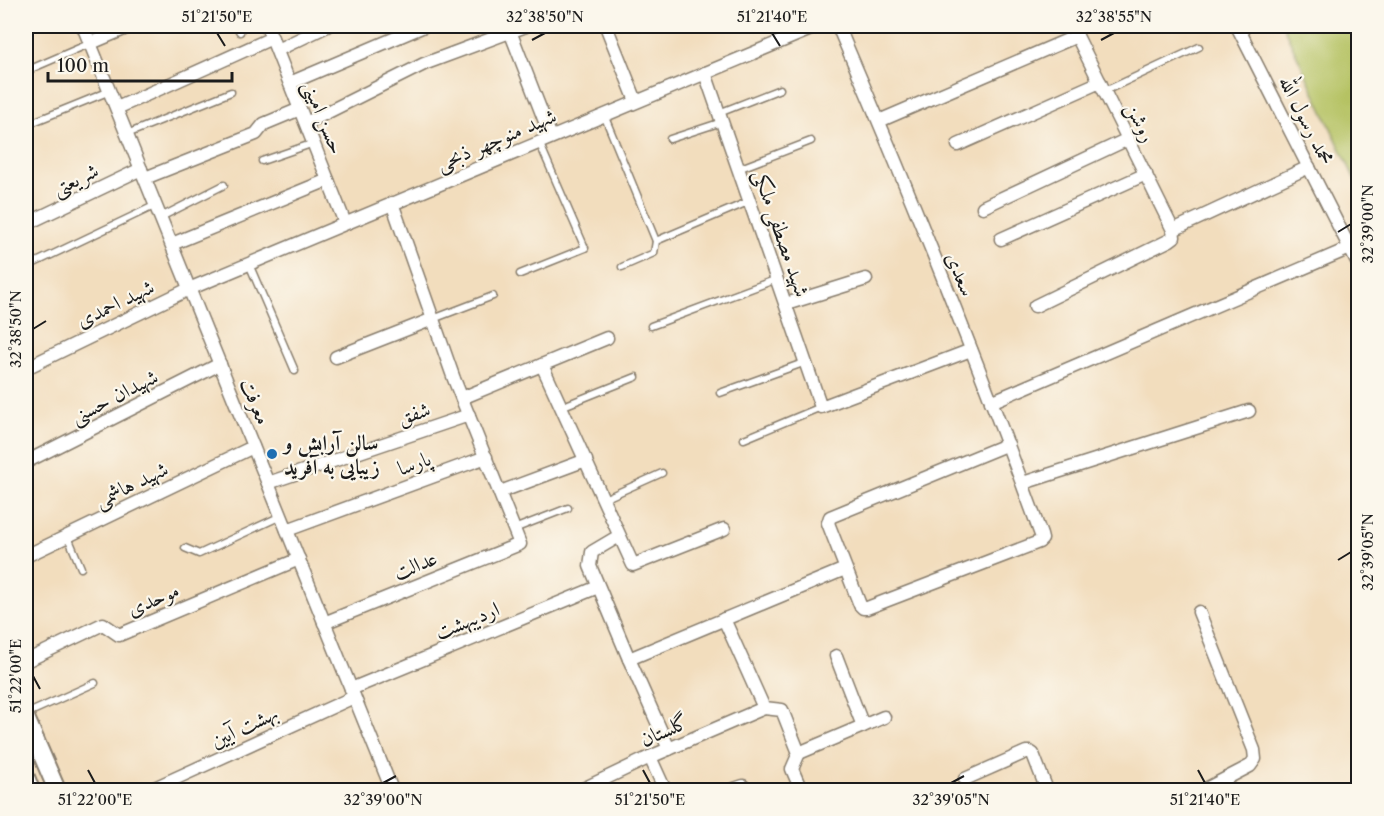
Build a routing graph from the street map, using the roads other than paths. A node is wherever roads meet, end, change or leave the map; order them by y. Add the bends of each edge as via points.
1 (83, 26) edge
2 (131, 26) edge
3 (267, 26) edge
4 (327, 26) edge
5 (424, 26) edge
6 (526, 26) edge
7 (606, 26) edge
8 (818, 26) edge
9 (838, 26) edge
10 (1237, 26) edge
11 (508, 28) edge
12 (1074, 31) edge
13 (91, 44) junction
14 (274, 44) junction
15 (1198, 47) dead end
16 (26, 71) edge
17 (705, 73) junction
18 (290, 83) junction
19 (1102, 87) junction
20 (780, 89) dead end
21 (110, 91) junction
22 (231, 92) dead end
23 (636, 101) junction
24 (117, 108) junction
25 (300, 109) junction
26 (604, 115) junction
27 (720, 117) junction
28 (879, 121) junction
29 (306, 123) junction
30 (26, 125) edge
31 (127, 134) junction
32 (551, 137) junction
33 (670, 139) dead end
34 (1128, 139) junction
35 (811, 141) dead end
36 (538, 142) junction
37 (314, 143) junction
38 (958, 145) dead end
39 (262, 160) dead end
40 (1309, 167) junction
41 (738, 169) junction
42 (143, 173) junction
43 (1146, 174) junction
44 (328, 180) junction
45 (224, 185) dead end
46 (750, 201) junction
47 (392, 203) junction
48 (156, 205) junction
49 (983, 207) dead end
50 (161, 218) junction
51 (345, 223) junction
52 (26, 224) edge
53 (1173, 233) junction
54 (1001, 239) dead end
55 (656, 241) junction
56 (172, 244) junction
57 (1350, 248) junction
58 (249, 263) junction
59 (1359, 264) edge
60 (26, 267) edge
61 (622, 267) dead end
62 (520, 274) dead end
63 (777, 279) junction
64 (866, 279) dead end
65 (189, 289) junction
66 (493, 296) dead end
67 (786, 304) junction
68 (1035, 306) dead end
69 (433, 319) junction
70 (651, 326) dead end
71 (607, 338) dead end
72 (971, 350) junction
73 (336, 357) dead end
74 (806, 362) junction
75 (220, 364) junction
76 (542, 365) junction
77 (26, 368) edge
78 (295, 371) dead end
79 (636, 377) dead end
80 (720, 393) dead end
81 (462, 398) junction
82 (992, 402) junction
83 (561, 406) junction
84 (821, 407) junction
85 (1249, 411) dead end
86 (469, 415) junction
87 (744, 440) dead end
88 (1008, 444) junction
89 (253, 447) junction
90 (486, 458) junction
91 (585, 460) junction
92 (26, 462) edge
93 (662, 473) dead end
94 (268, 483) junction
95 (1023, 483) junction
96 (500, 492) junction
97 (603, 499) junction
98 (568, 508) dead end
99 (281, 516) junction
100 (514, 529) junction
101 (724, 529) dead end
102 (287, 530) junction
103 (68, 536) junction
104 (620, 536) junction
105 (185, 548) dead end
106 (26, 556) edge
107 (299, 560) junction
108 (81, 568) dead end
109 (845, 569) junction
110 (598, 587) junction
111 (1199, 612) dead end
112 (724, 619) junction
113 (324, 623) junction
114 (836, 656) dead end
115 (628, 659) junction
116 (26, 661) edge
117 (94, 683) dead end
118 (352, 693) junction
119 (764, 708) junction
120 (26, 716) edge
121 (884, 717) dead end
122 (863, 726) junction
123 (669, 749) junction
124 (799, 753) junction
125 (650, 757) junction
126 (26, 777) edge
127 (965, 779) dead end
128 (31, 790) edge
129 (57, 790) edge
130 (150, 790) edge
131 (389, 790) edge
132 (581, 790) edge
133 (665, 790) edge
134 (801, 790) edge
135 (1047, 790) edge
136 (1204, 790) edge

1 - 13 street, معرفت
2 - 13 street
3 - 14 street, حسن امینی
4 - 14 street
5 - 18 street
6 - 11 street
7 - 23 street
8 - 17 street, شهید منوچهر ذبحی
9 - 28 street, سعدی
10 - 40 street, محمد رسول الله
11 - 29 street via 424,64
11 - 32 street
12 - 19 street, روشن
12 - 28 street
13 - 16 lane
13 - 21 street, معرفت
14 - 18 street, حسن امینی
14 - 24 street
15 - 19 lane
17 - 23 street, شهید منوچهر ذبحی
17 - 27 street, شهید مصطفی ملکی
18 - 25 street, حسن امینی
19 - 34 street, روشن
19 - 38 street
20 - 27 lane
21 - 24 street, معرفت
21 - 30 lane
22 - 31 lane
23 - 26 street, شهید منوچهر ذبحی
24 - 31 street, معرفت
25 - 29 street, حسن امینی
25 - 42 street, شریعتی via 264,124 256,134
26 - 32 street, شهید منوچهر ذبحی
26 - 55 lane
27 - 33 lane
27 - 41 street, شهید مصطفی ملکی
28 - 72 street, سعدی
29 - 37 street, حسن امینی
31 - 42 street, معرفت
32 - 36 street, شهید منوچهر ذبحی
34 - 43 street, روشن
34 - 49 street
35 - 41 lane
36 - 47 street, شهید منوچهر ذبحی
36 - 62 lane via 585,248
37 - 39 lane
37 - 44 street, حسن امینی
40 - 53 street
40 - 57 street, محمد رسول الله
41 - 46 street, شهید مصطفی ملکی
42 - 48 street, معرفت
42 - 52 street, شریعتی
43 - 53 street, روشن
43 - 54 street
44 - 51 street, حسن امینی
44 - 56 street
45 - 50 lane
46 - 55 lane
46 - 63 street, شهید مصطفی ملکی
47 - 51 street, شهید منوچهر ذبحی
47 - 69 street
48 - 50 street, معرفت
48 - 60 lane
50 - 56 street, معرفت
51 - 58 street, شهید منوچهر ذبحی
53 - 68 street via 1170,240
55 - 61 lane via 654,253
56 - 65 street, معرفت
57 - 59 street, محمد رسول الله
57 - 82 street
58 - 65 street, شهید منوچهر ذبحی
58 - 78 lane
63 - 67 street, شهید مصطفی ملکی
63 - 70 lane
64 - 67 street
65 - 75 street, معرفت
65 - 77 street, شهید احمدی
66 - 69 lane
67 - 74 street, شهید مصطفی ملکی
69 - 73 street
69 - 81 street
71 - 76 street
72 - 82 street, سعدی
72 - 84 street
74 - 80 lane
74 - 84 street, شهید مصطفی ملکی
75 - 89 street, معرفت
75 - 92 street, شهیدان حسنی
76 - 81 street
76 - 83 street
79 - 83 lane
81 - 86 street
82 - 88 street, سعدی
83 - 91 street
84 - 87 lane
85 - 95 street
86 - 90 street
86 - 94 street, شفق
88 - 95 street, سعدی
88 - 109 street via 830,517 828,523
89 - 94 street, معرفت
89 - 103 street, شهید هاشمی
90 - 96 street
90 - 102 street, پارسا
91 - 96 street
91 - 97 street
93 - 97 lane
94 - 99 street, معرفت
95 - 109 street, سعدی via 1041,535 1039,542 867,608 860,605
96 - 100 street
97 - 104 street
98 - 100 lane
99 - 102 street, معرفت
99 - 105 lane via 199,554
100 - 113 street, عدالت via 520,544
101 - 104 street via 633,565
102 - 107 street, معرفت
103 - 106 street, شهید هاشمی
103 - 108 lane
104 - 110 street via 592,552 590,566
107 - 113 street, معرفت
107 - 116 street, موحدی via 119,635 103,624
109 - 112 street
110 - 115 street
110 - 118 street, اردیبهشت
111 - 136 street via 1255,759 1250,766
112 - 115 street
112 - 119 street
113 - 118 street, معرفت
114 - 122 street
115 - 123 street
117 - 120 lane
118 - 130 street, بهشت آیین
118 - 131 street, معرفت
119 - 123 street, گلستان
119 - 124 street via 782,710
120 - 129 main road
121 - 122 street
122 - 124 street
123 - 125 street, گلستان
124 - 134 street via 792,769
125 - 132 street, گلستان
125 - 133 street
126 - 128 main road
127 - 135 street via 1030,752

